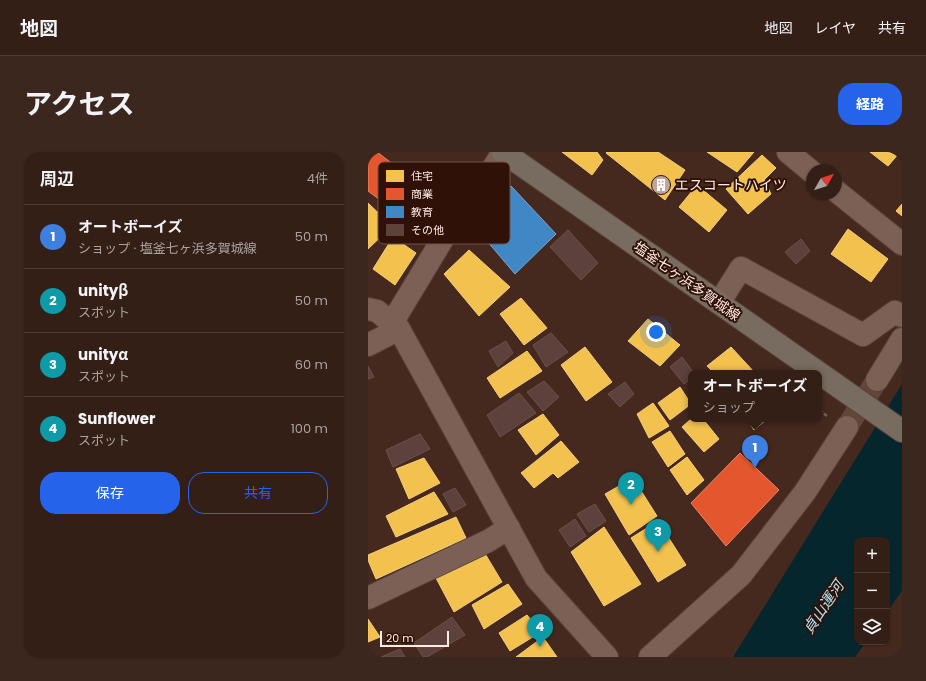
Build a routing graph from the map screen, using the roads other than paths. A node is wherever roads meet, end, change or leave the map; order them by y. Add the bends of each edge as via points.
1 (503, 152) edge
2 (788, 152) edge
3 (497, 162) edge
4 (806, 167) edge
5 (842, 196) edge
6 (441, 244) edge
7 (902, 244) edge
8 (719, 303) junction
9 (368, 308) edge
10 (902, 316) edge
11 (395, 326) junction
12 (902, 339) edge
13 (368, 345) edge
14 (815, 370) edge
15 (822, 375) edge
16 (877, 380) tunnel mouth
17 (847, 427) tunnel mouth
18 (902, 431) edge
19 (508, 528) junction
20 (368, 598) edge
21 (607, 657) edge
22 (650, 657) edge

1 - 3 street
1 - 8 main road, 塩釜七ヶ浜多賀城線
2 - 4 street
5 - 7 street
6 - 11 street
8 - 10 street via 741,268 863,335 895,312
8 - 14 main road, 塩釜七ヶ浜多賀城線
9 - 11 street via 377,311
11 - 13 street
11 - 19 street
12 - 16 street
15 - 18 main road, 塩釜七ヶ浜多賀城線
17 - 22 street via 805,492 742,575
19 - 20 street via 488,541
19 - 21 street via 536,578

